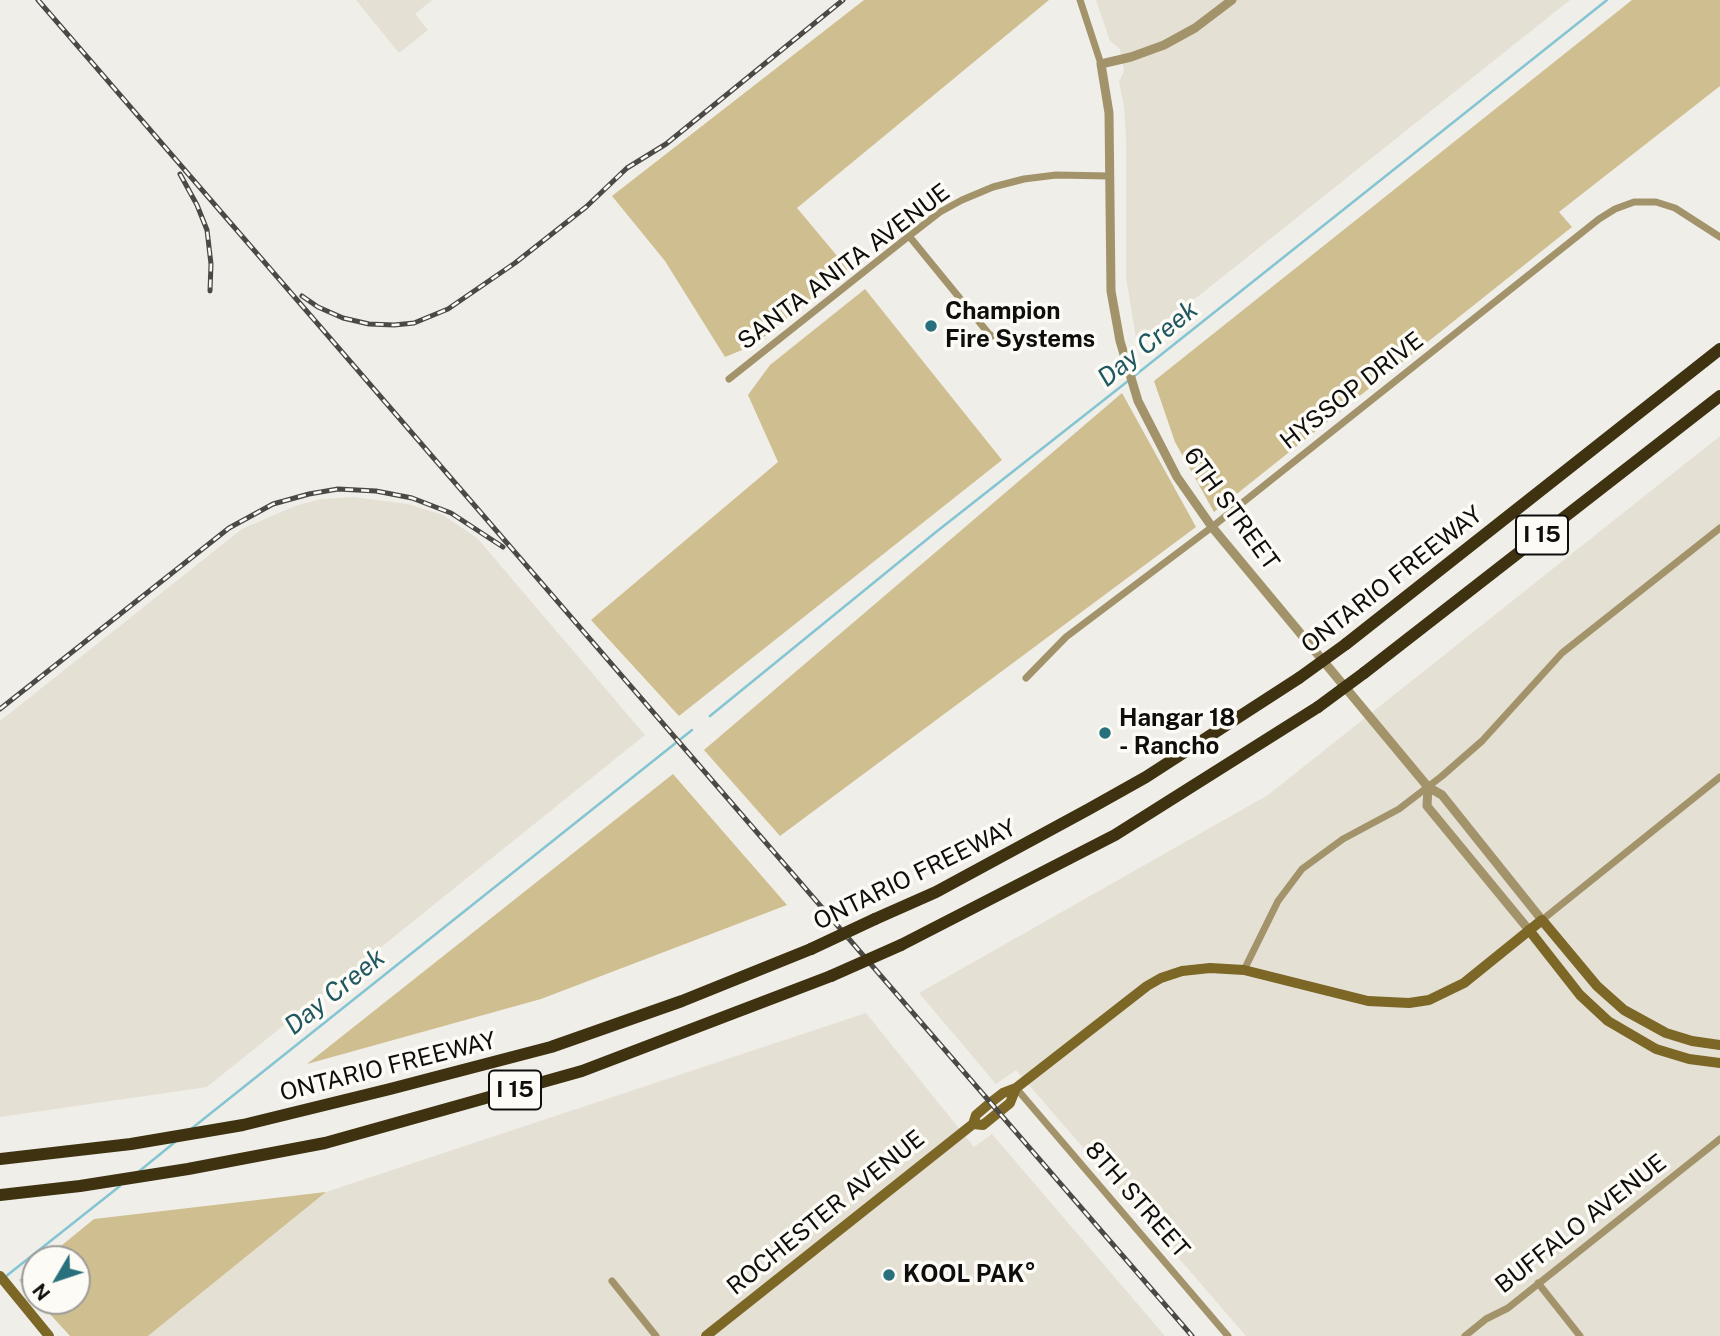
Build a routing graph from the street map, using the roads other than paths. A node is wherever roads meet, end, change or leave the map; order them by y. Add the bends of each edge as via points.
1 (1080, 0) edge
2 (1232, 0) edge
3 (1101, 64) junction
4 (1109, 176) junction
5 (909, 236) junction
6 (1720, 237) edge
7 (1008, 344) dead end
8 (1720, 349) edge
9 (729, 379) dead end
10 (1720, 396) edge
11 (1212, 527) junction
12 (1720, 528) edge
13 (1026, 678) dead end
14 (1720, 777) edge
15 (1428, 787) junction
16 (1542, 920) junction
17 (1528, 930) junction
18 (1244, 970) junction
19 (1720, 1045) edge
20 (1720, 1063) edge
21 (1016, 1088) junction
22 (1720, 1139) edge
23 (0, 1160) edge
24 (0, 1195) edge
25 (0, 1276) edge
26 (612, 1281) dead end
27 (1538, 1283) junction
28 (49, 1336) edge
29 (656, 1336) edge
30 (706, 1336) edge
31 (1228, 1336) edge
32 (1465, 1336) edge
33 (1580, 1336) edge

1 - 3 street, 6TH STREET
2 - 3 street via 1167,44
3 - 4 street, 6TH STREET via 1109,113
4 - 5 street, SANTA ANITA AVENUE via 1041,176 993,187 949,207
4 - 11 street, 6TH STREET via 1111,291 1124,358 1138,401 1177,477
5 - 7 street via 989,334
5 - 9 street, SANTA ANITA AVENUE
6 - 11 street, HYSSOP DRIVE via 1675,208 1656,202 1634,202 1615,209
8 - 23 highway, ONTARIO FREEWAY / I 15, bridge via 1299,678 1146,777 936,892 682,1001 551,1047 243,1125
10 - 24 highway, I 15, bridge via 1318,707 1115,835 901,945 582,1071 325,1143 188,1169
11 - 13 street, HYSSOP DRIVE via 1066,637
11 - 15 street, 6TH STREET
12 - 15 street via 1562,653 1482,741
14 - 16 street
15 - 16 street, 6TH STREET via 1441,795
15 - 17 street, 6TH STREET via 1427,806
15 - 18 street via 1302,869 1278,901
16 - 17 main road, ROCHESTER AVENUE
16 - 19 main road, 6TH STREET via 1623,1010 1666,1033
17 - 18 main road, ROCHESTER AVENUE via 1464,983 1429,1000 1409,1003 1368,1000
17 - 20 main road, 6TH STREET via 1580,995 1624,1032 1656,1049
18 - 21 main road, ROCHESTER AVENUE via 1192,969 1161,978
21 - 30 main road, ROCHESTER AVENUE via 990,1102 973,1124
21 - 31 street, 8TH STREET
22 - 27 street, BUFFALO AVENUE
25 - 28 main road
26 - 29 street
27 - 32 street, BUFFALO AVENUE
27 - 33 street

